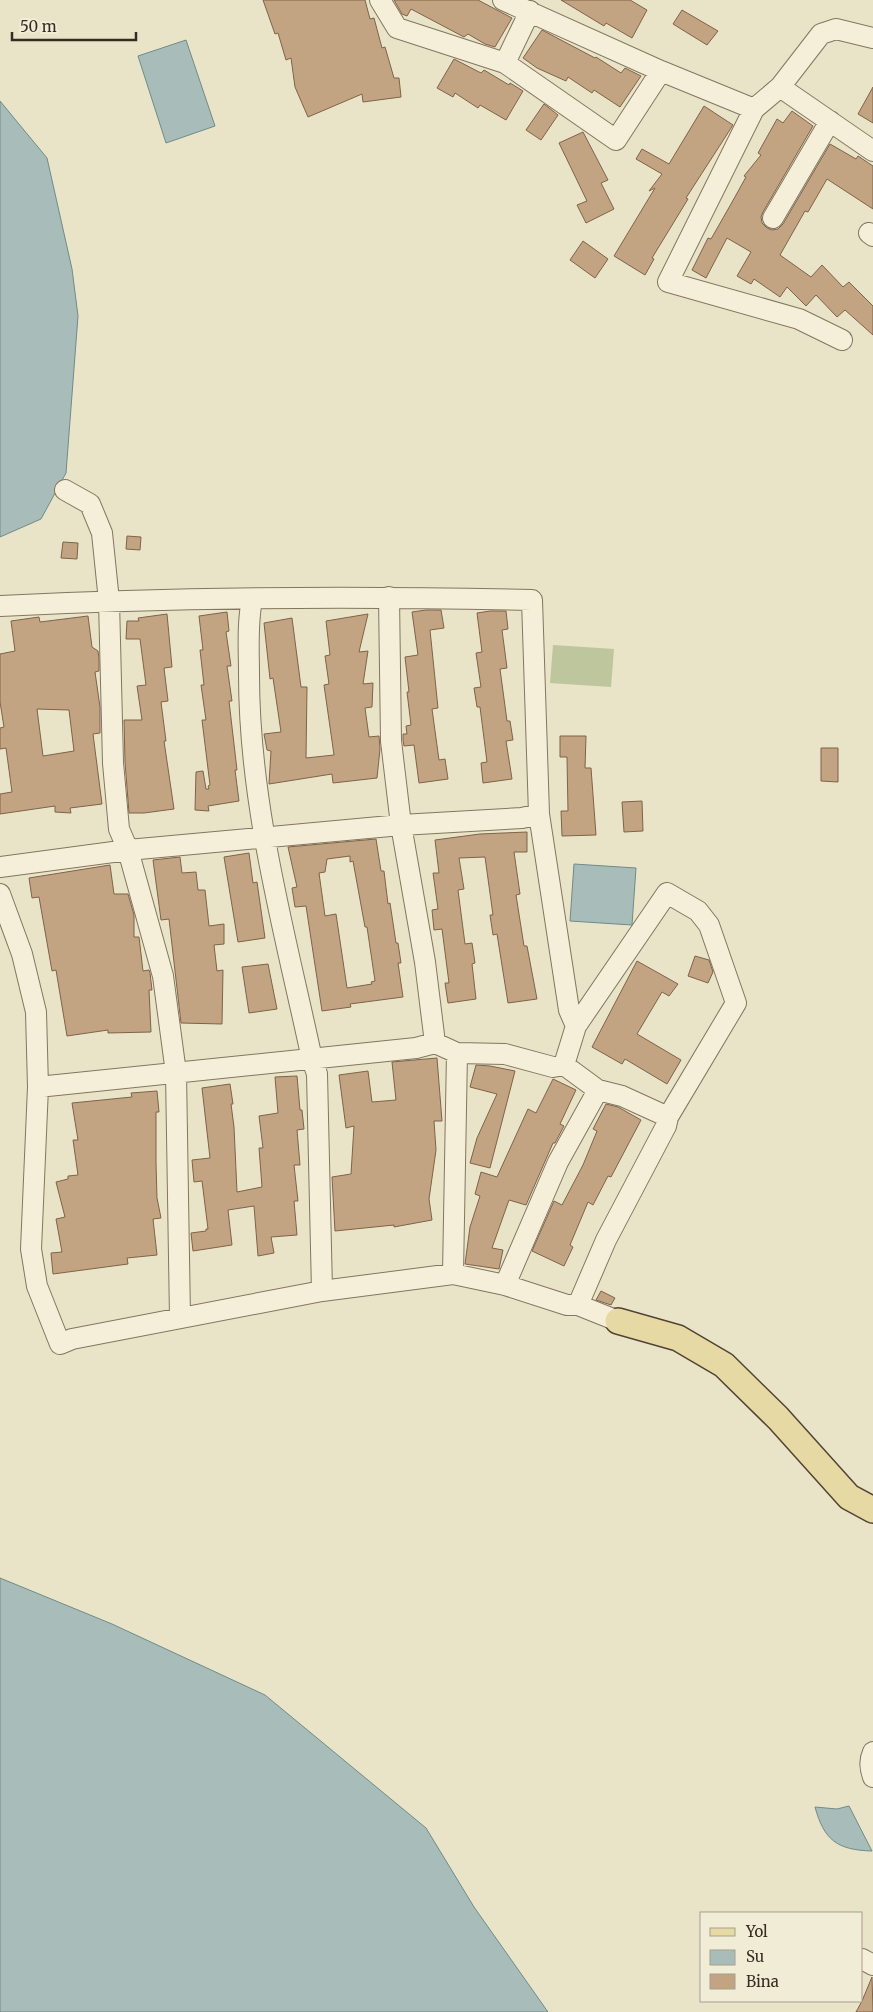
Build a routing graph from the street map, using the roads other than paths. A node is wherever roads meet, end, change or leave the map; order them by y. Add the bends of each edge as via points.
1 (380, 0) edge
2 (504, 0) edge
3 (530, 11) junction
4 (873, 38) edge
5 (505, 64) junction
6 (661, 70) junction
7 (780, 87) junction
8 (754, 109) junction
9 (830, 121) junction
10 (873, 152) edge
11 (773, 218) dead end
12 (842, 340) dead end
13 (65, 490) dead end
14 (389, 597) junction
15 (252, 600) junction
16 (109, 601) junction
17 (0, 606) edge
18 (539, 814) junction
19 (401, 825) junction
20 (265, 837) junction
21 (128, 850) junction
22 (0, 868) edge
23 (0, 894) edge
24 (576, 1026) junction
25 (435, 1043) junction
26 (457, 1053) junction
27 (312, 1060) junction
28 (564, 1065) junction
29 (176, 1073) junction
30 (38, 1087) junction
31 (598, 1090) junction
32 (668, 1117) junction
33 (453, 1274) junction
34 (505, 1284) junction
35 (322, 1291) junction
36 (578, 1305) junction
37 (180, 1318) junction
38 (618, 1321) joint
39 (873, 1510) edge
40 (873, 1752) edge
41 (873, 1777) edge

1 - 5 street via 397,28
2 - 3 street
3 - 5 street
3 - 6 street
4 - 7 street via 836,29 821,34
5 - 6 street via 616,140
6 - 8 street
7 - 8 street
7 - 9 street
8 - 12 street via 668,282 799,319
9 - 10 street
9 - 11 street
13 - 16 street via 90,504 102,533
14 - 15 street
14 - 18 street via 532,600
14 - 19 street via 390,741
15 - 16 street
15 - 20 street via 249,616 249,712
16 - 17 street
16 - 21 street via 113,763 119,829
18 - 19 street via 522,818
18 - 24 street via 569,1010
19 - 20 street
19 - 25 street via 425,962
20 - 21 street
20 - 27 street
21 - 22 street
21 - 29 street via 162,976
23 - 30 street via 22,954 36,1012
24 - 28 street
24 - 32 street via 667,893 698,911 709,925 736,1003
25 - 26 street
25 - 27 street
26 - 28 street via 505,1054 553,1066
26 - 33 street
27 - 29 street
27 - 35 street via 317,1074
28 - 31 street
29 - 30 street
29 - 37 street
30 - 37 street via 31,1249 37,1286 60,1344
31 - 32 street via 622,1096
31 - 34 street via 558,1162
32 - 36 street via 606,1240
33 - 34 street
33 - 35 street
34 - 36 street via 567,1305
35 - 37 street
36 - 38 street
38 - 39 main road via 678,1338 724,1365 778,1418 849,1497
40 - 41 street via 870,1758

